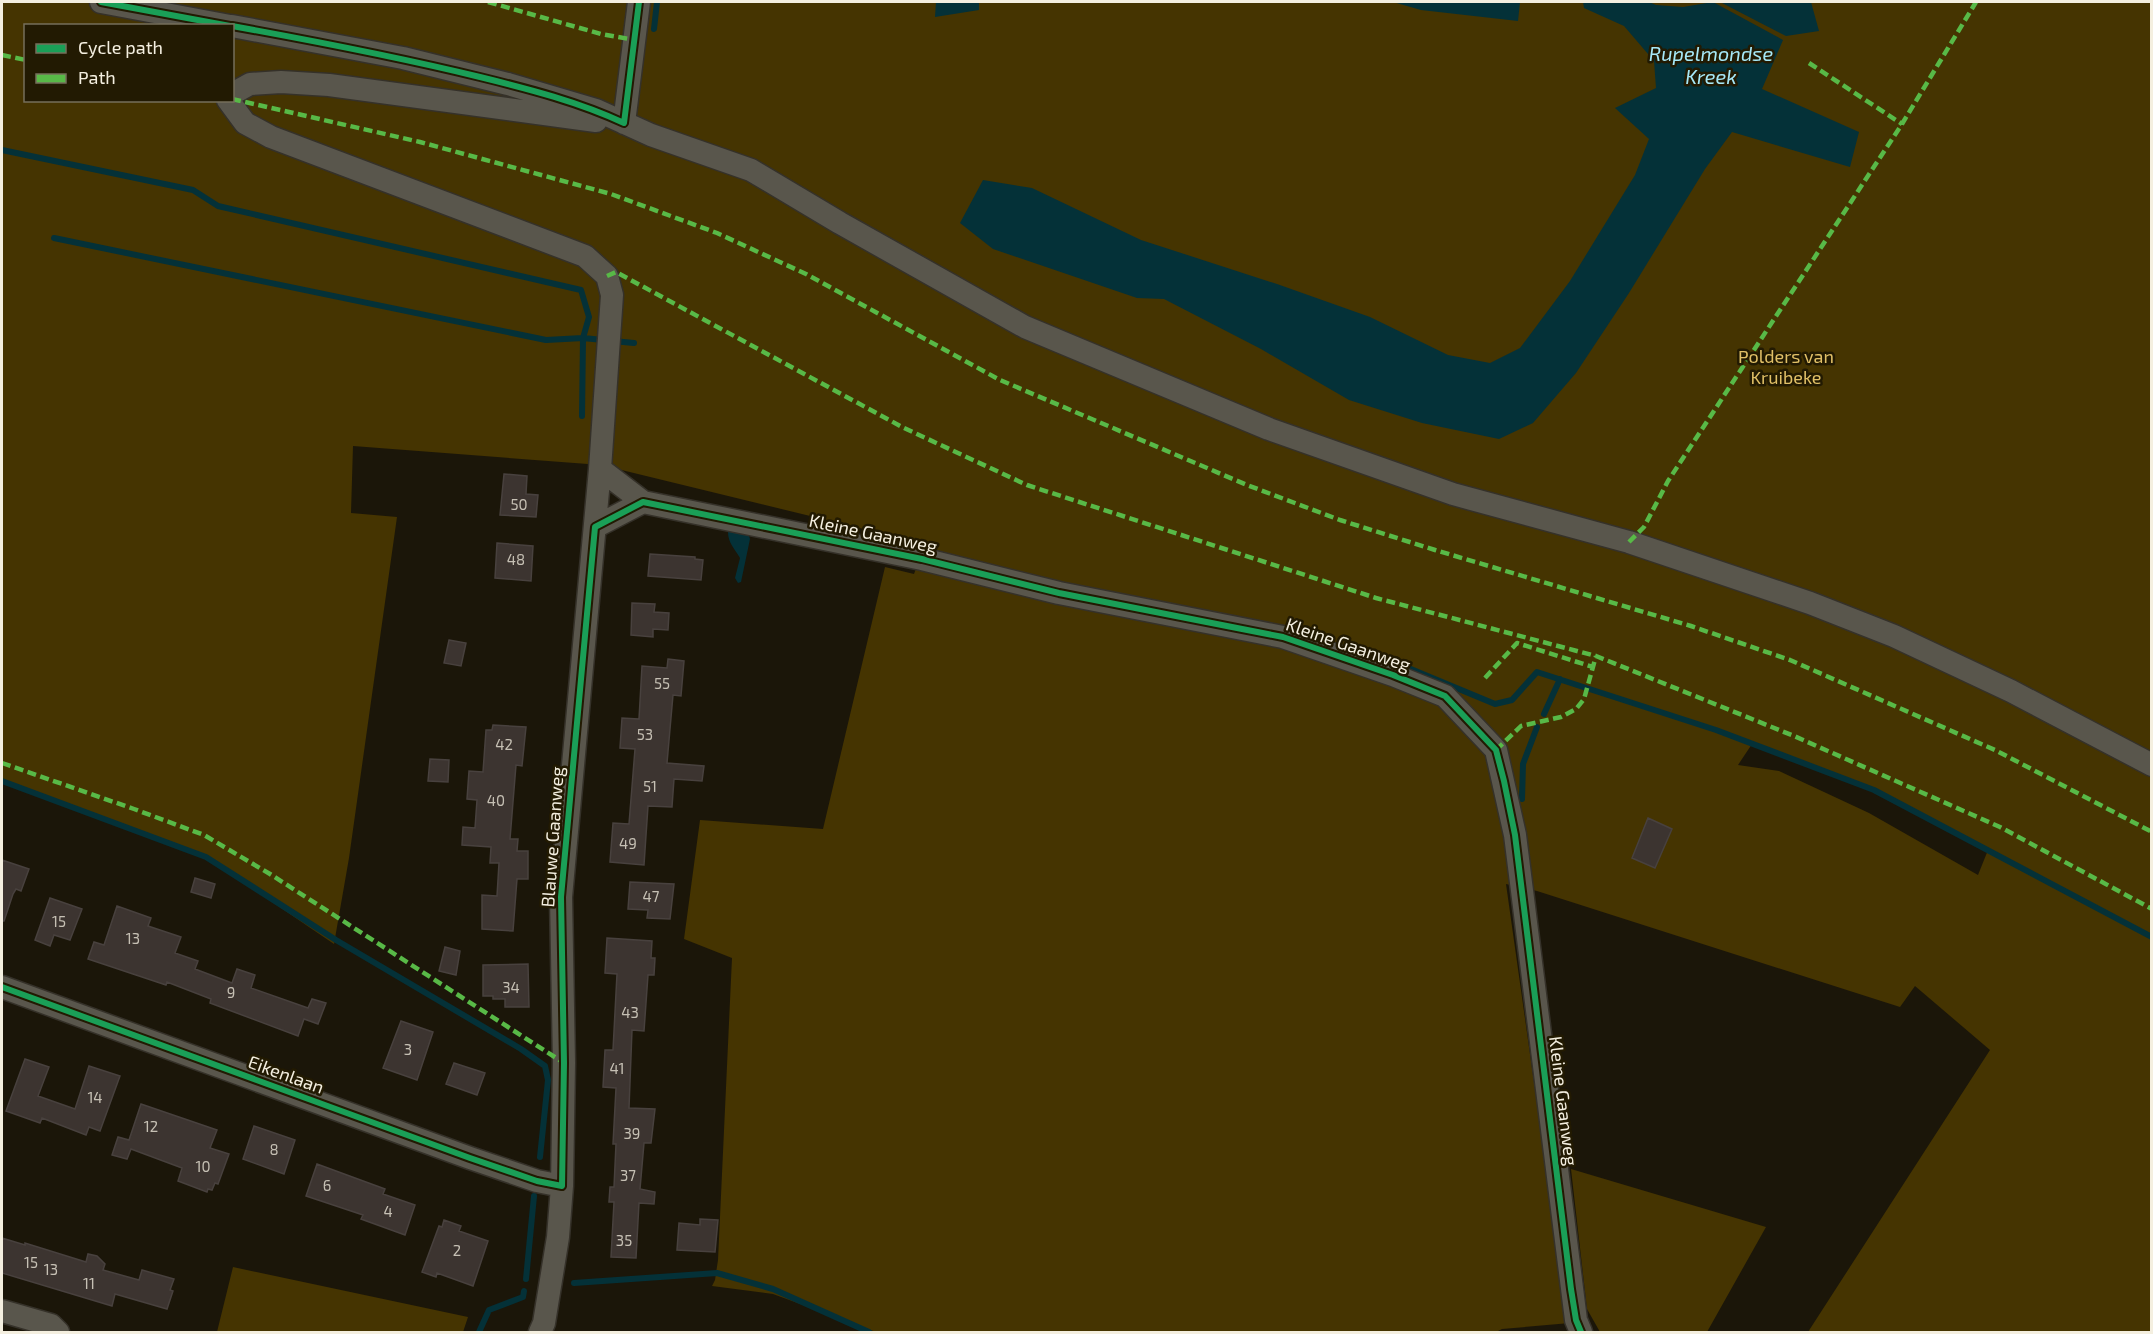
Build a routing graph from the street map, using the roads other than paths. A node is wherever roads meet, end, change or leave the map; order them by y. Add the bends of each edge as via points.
1 (101, 2) edge
2 (639, 2) edge
3 (220, 24) edge
4 (234, 27) edge
5 (234, 93) edge
6 (229, 102) edge
7 (627, 124) junction
8 (600, 469) junction
9 (644, 502) junction
10 (595, 527) junction
11 (2151, 765) edge
12 (2, 987) edge
13 (562, 1186) junction
14 (2, 1311) edge
15 (58, 1332) edge
16 (540, 1332) edge
17 (1581, 1332) edge

1 - 3 street
2 - 7 street
4 - 7 street via 403,58 508,84 596,110
5 - 7 street via 250,84 329,85
6 - 8 street, Blauwe Gaanweg via 245,123 271,137 585,256 607,276 612,295
7 - 11 street via 751,170 1025,327 1269,429 1453,494 1629,542 1810,603 1894,636 2012,691
8 - 9 street, Kleine Gaanweg
8 - 10 street, Blauwe Gaanweg
9 - 10 street
9 - 17 street, Kleine Gaanweg via 922,559 1059,593 1283,637 1445,696 1496,750 1504,781 1515,835 1576,1320
10 - 13 street, Blauwe Gaanweg via 561,897
12 - 13 street, Eikenlaan via 459,1154
13 - 16 street, Blauwe Gaanweg via 558,1237
14 - 15 street via 51,1325

